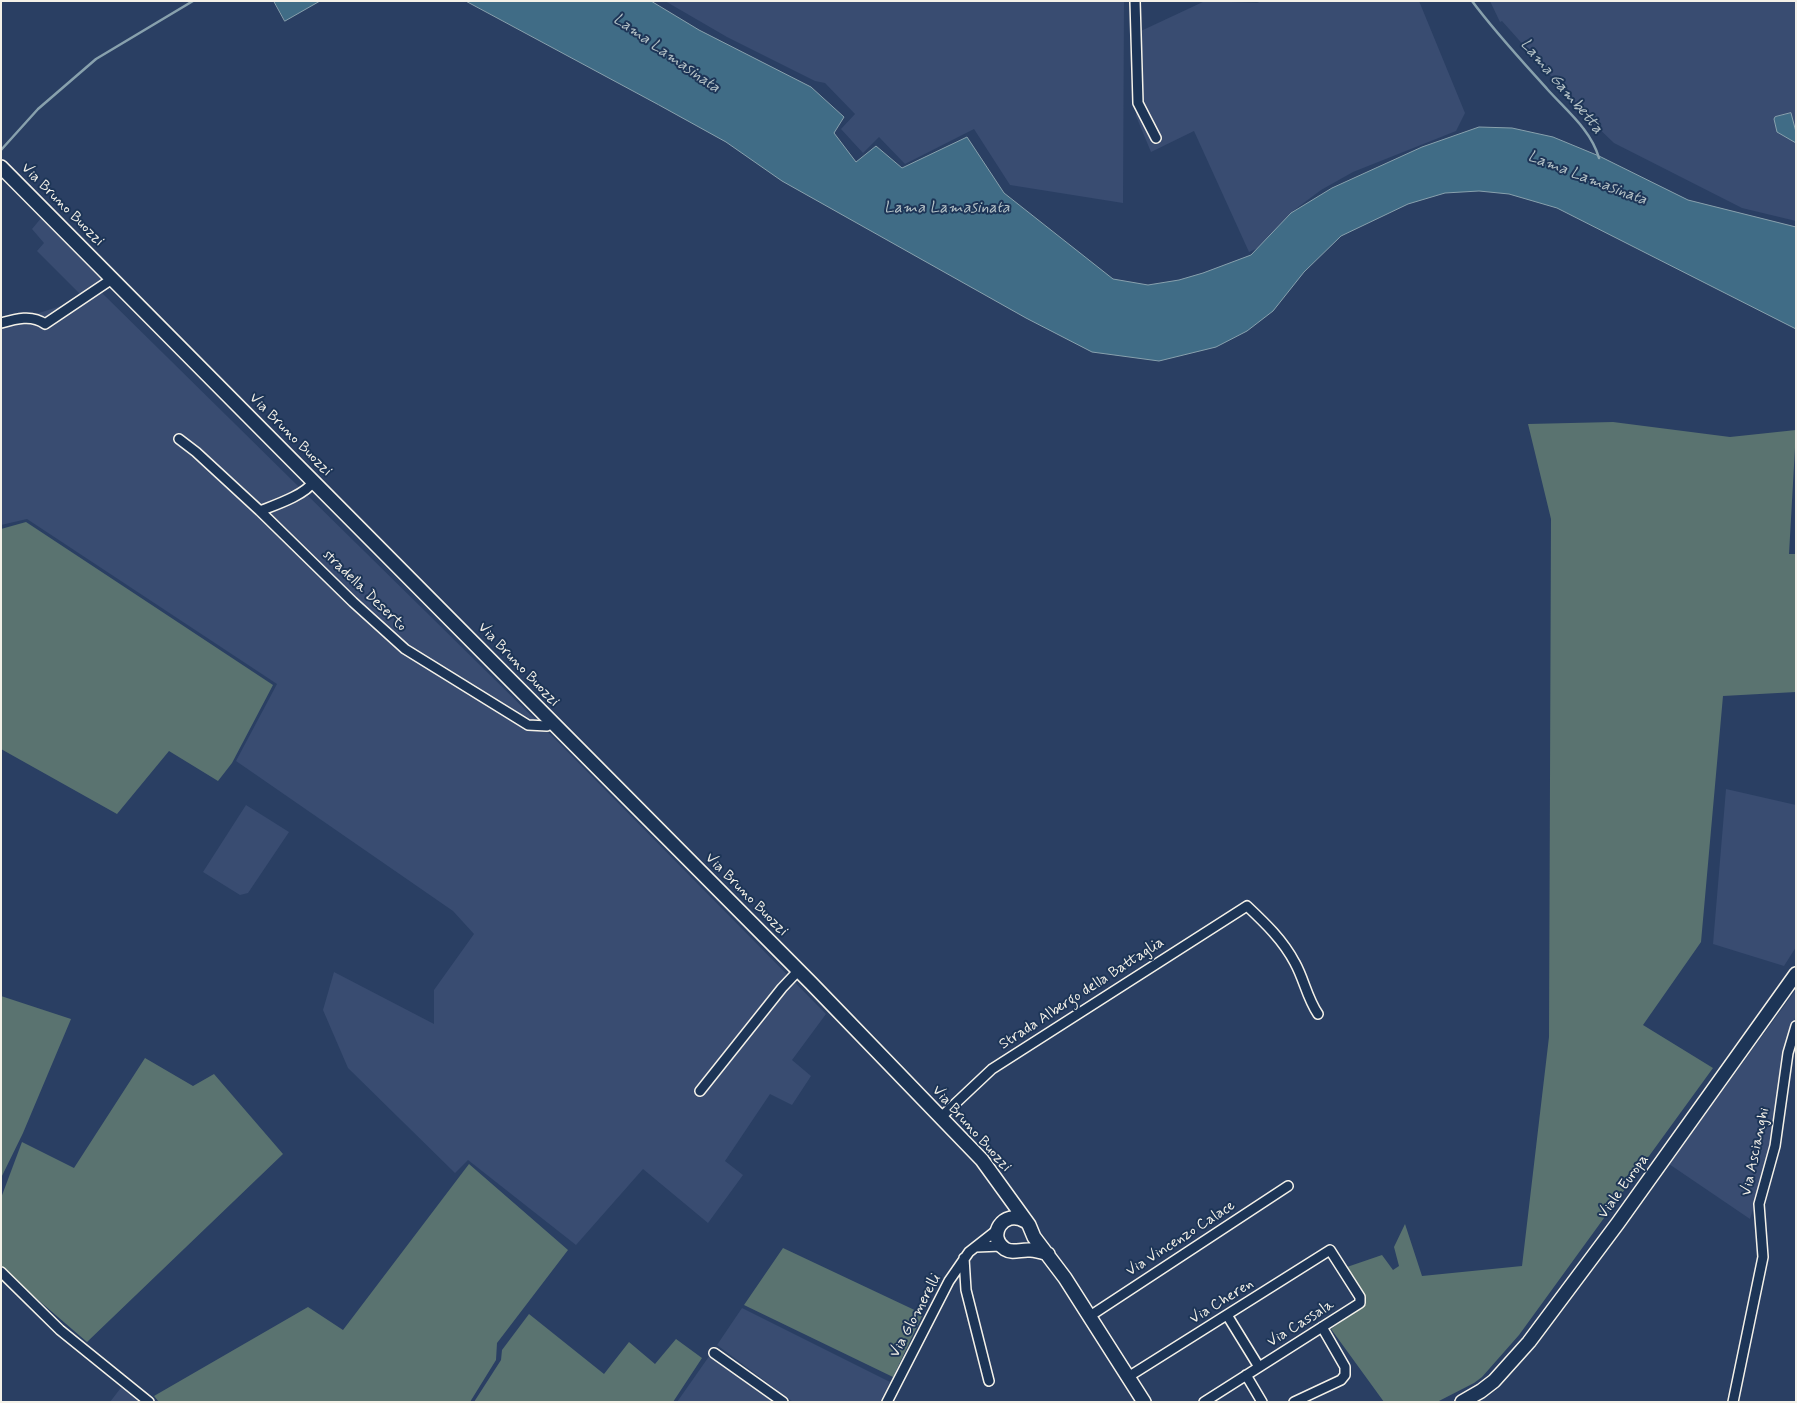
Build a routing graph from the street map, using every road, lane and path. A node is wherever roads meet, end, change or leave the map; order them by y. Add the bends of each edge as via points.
1 (1135, 1) edge
2 (1156, 138) dead end
3 (1, 167) edge
4 (112, 279) junction
5 (1, 323) edge
6 (179, 439) dead end
7 (313, 482) junction
8 (260, 511) junction
9 (552, 722) junction
10 (798, 970) junction
11 (1796, 974) edge
12 (1318, 1014) dead end
13 (1796, 1026) edge
14 (700, 1091) dead end
15 (941, 1117) junction
16 (1288, 1186) dead end
17 (1006, 1192) junction
18 (1000, 1225) junction
19 (1028, 1226) junction
20 (1001, 1246) junction
21 (975, 1247) junction
22 (1022, 1250) junction
23 (1330, 1250) joint
24 (1048, 1254) junction
25 (964, 1258) junction
26 (1, 1272) edge
27 (949, 1281) junction
28 (966, 1290) junction
29 (1227, 1315) junction
30 (1090, 1316) junction
31 (1322, 1327) junction
32 (714, 1353) dead end
33 (1259, 1367) junction
34 (1246, 1375) junction
35 (1128, 1377) junction
36 (989, 1380) dead end
37 (149, 1402) edge
38 (783, 1402) edge
39 (887, 1402) edge
40 (1144, 1402) edge
41 (1204, 1402) edge
42 (1262, 1402) edge
43 (1294, 1402) edge
44 (1462, 1402) edge
45 (1733, 1402) edge

1 - 2 street via 1138,103
3 - 4 main road, Via Bruno Buozzi
4 - 5 street via 45,324 39,320 20,318
4 - 7 main road, Via Bruno Buozzi
6 - 8 street, stradella Deserto
7 - 8 street via 310,487 296,495
7 - 9 main road, Via Bruno Buozzi
8 - 9 street, stradella Deserto via 405,650 528,725 547,726
9 - 10 main road, Via Bruno Buozzi
10 - 14 street
10 - 15 main road, Via Bruno Buozzi
11 - 44 main road, Viale Europa via 1618,1223 1529,1342 1494,1381
12 - 15 street, Strada Albergo della Battaglia via 1310,1002 1296,963 1283,943 1247,906 992,1069
13 - 45 street, Via Ascianghi via 1787,1061 1775,1146 1759,1204 1763,1257
15 - 17 main road, Via Bruno Buozzi via 982,1160
16 - 30 street, Via Vincenzo Calace
17 - 18 main road via 1006,1208
17 - 19 main road, Via Bruno Buozzi
18 - 19 main road via 1014,1217
18 - 20 main road via 997,1235
18 - 21 street, Via Glomerelli
19 - 22 main road via 1030,1242
19 - 24 main road, Via Bruno Buozzi
20 - 21 street
20 - 22 main road via 1011,1251
21 - 25 street, Via Glomerelli
22 - 24 main road
23 - 29 street, Via Cheren
23 - 31 street, Via Cassala via 1360,1297 1360,1303
24 - 30 main road
25 - 27 street, Via Glomerelli
25 - 28 street
26 - 37 street via 60,1330
27 - 28 street via 958,1282
27 - 39 street, Via Glomerelli
28 - 36 street
29 - 33 street
29 - 35 street, Via Cheren
30 - 35 main road
31 - 33 street, Via Cassala
31 - 43 street via 1345,1368 1345,1375 1341,1380
32 - 38 street
33 - 34 street, Via Cassala
34 - 41 street, Via Cassala
34 - 42 street
35 - 40 main road

